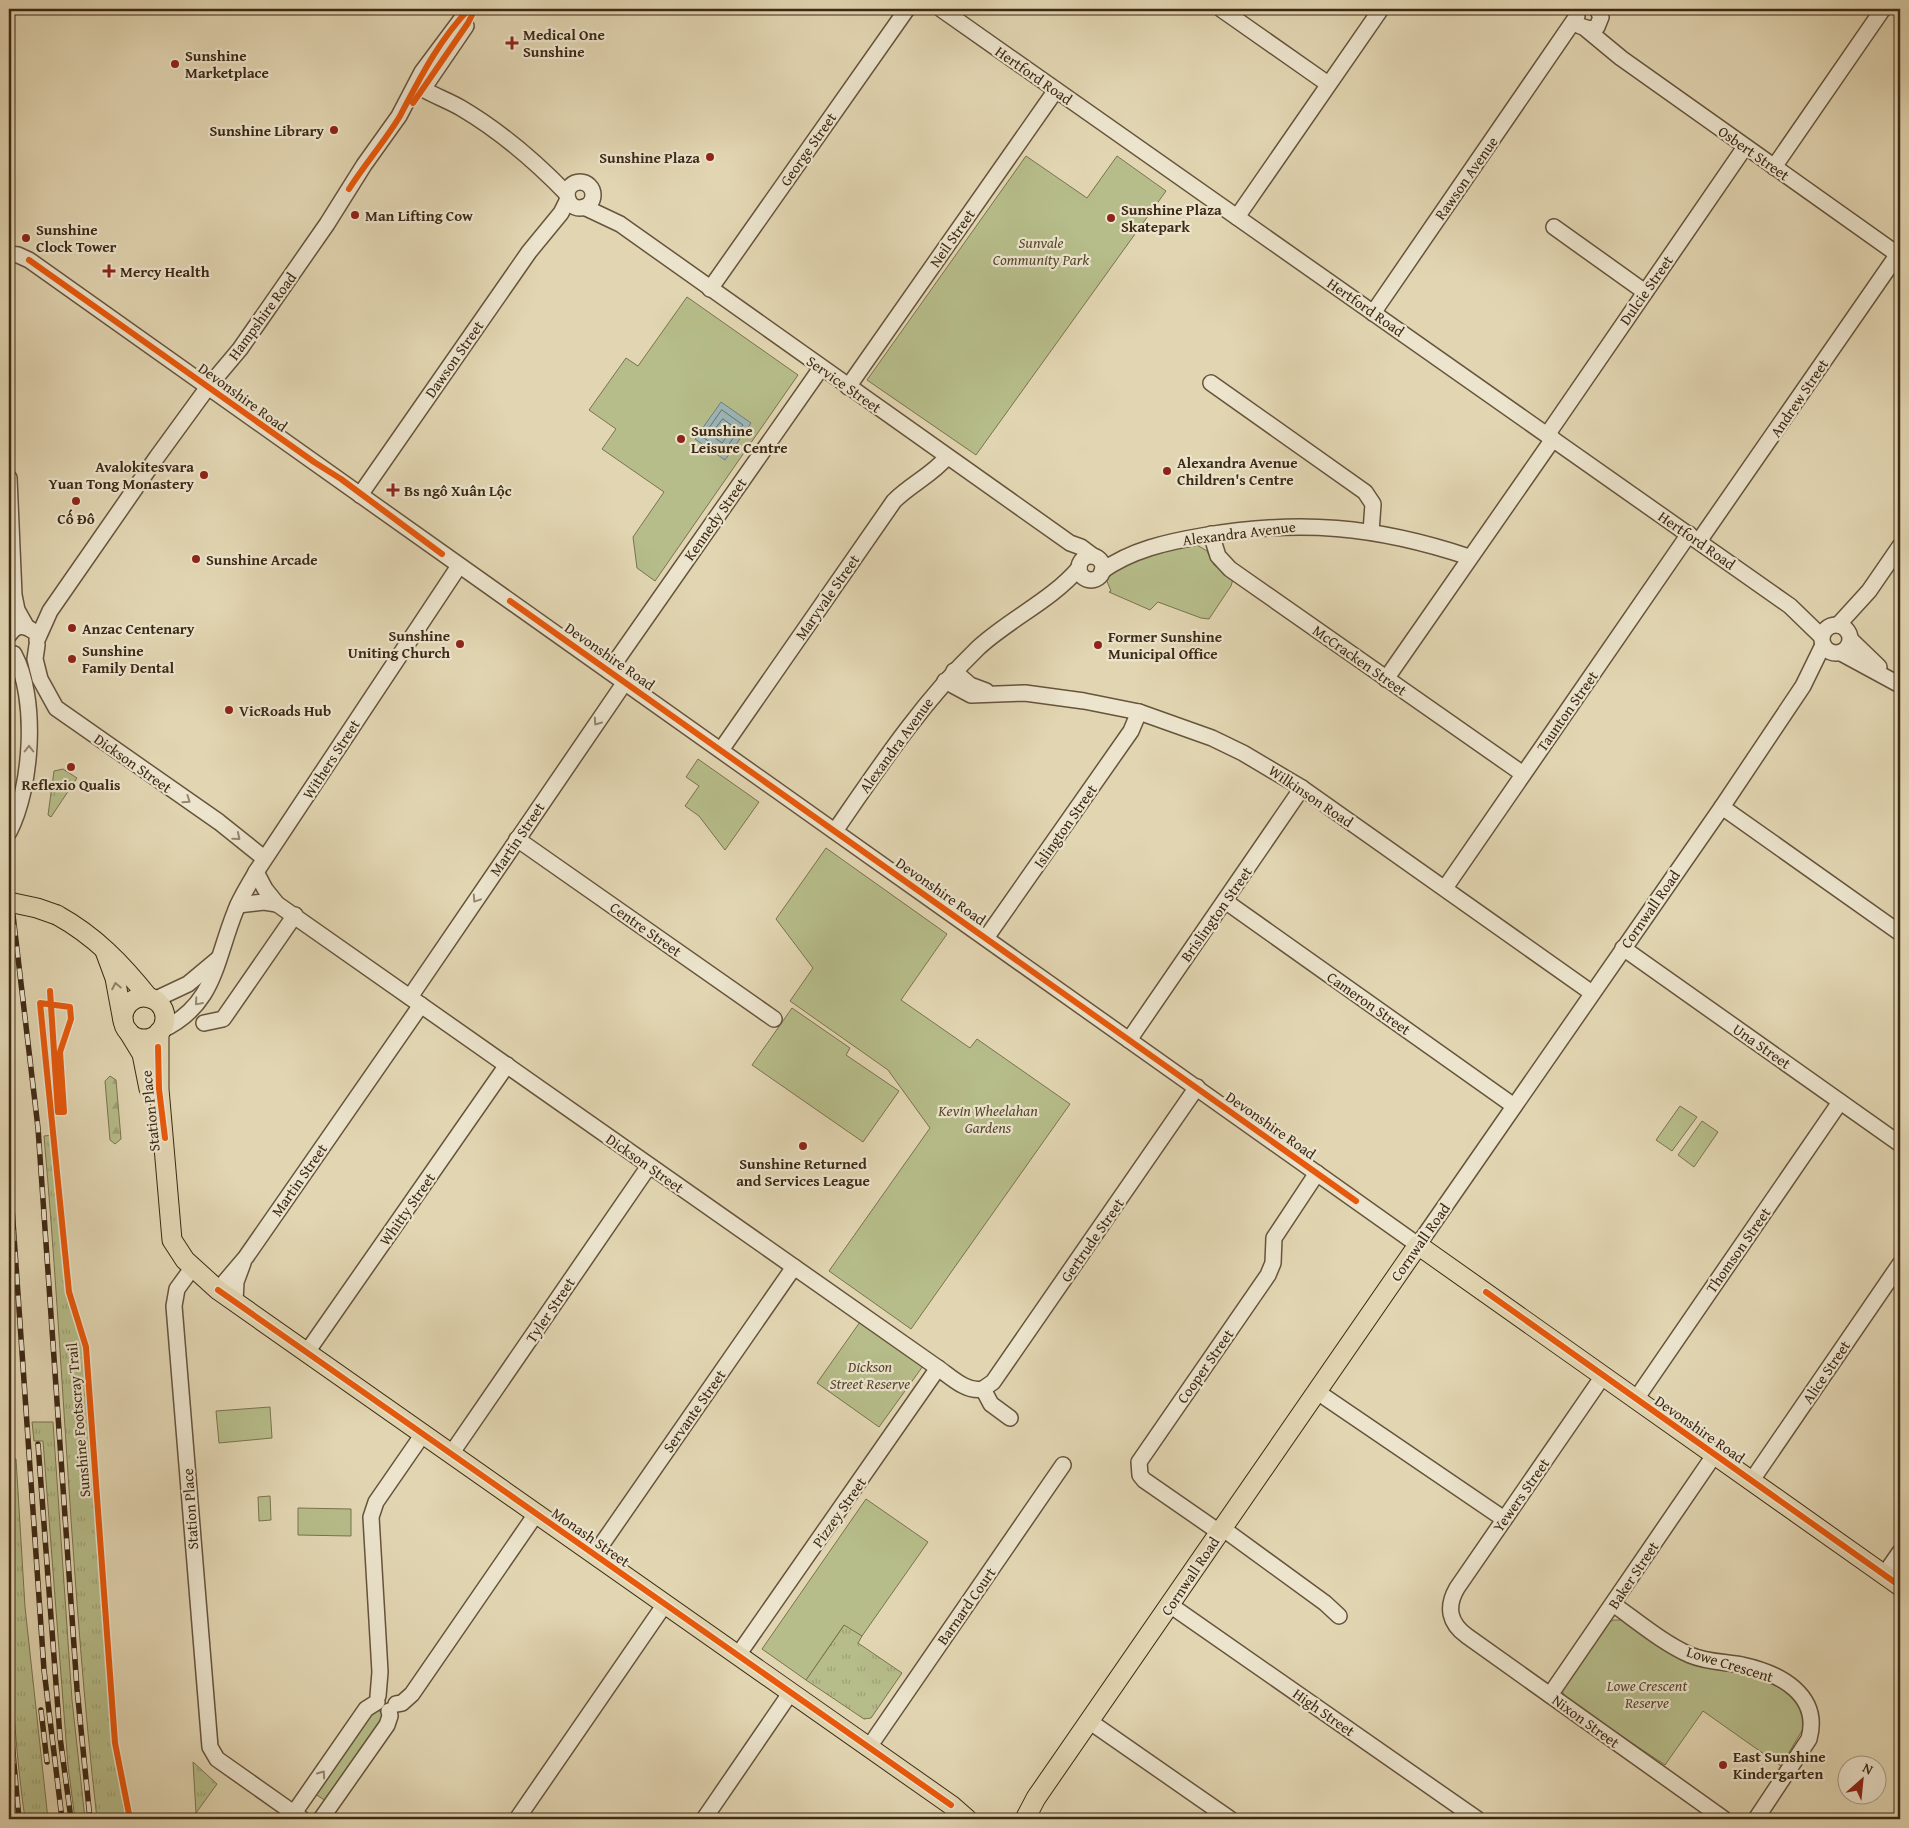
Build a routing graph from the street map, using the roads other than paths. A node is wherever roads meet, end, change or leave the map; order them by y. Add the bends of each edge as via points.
1 (469, 9) edge
2 (475, 9) edge
3 (907, 9) edge
4 (941, 9) edge
5 (1221, 9) edge
6 (1381, 9) edge
7 (1883, 9) edge
8 (1589, 16) edge
9 (426, 84) junction
10 (1328, 84) junction
11 (1056, 90) junction
12 (399, 116) junction
13 (1745, 147) junction
14 (1774, 167) junction
15 (580, 193) junction
16 (1237, 217) junction
17 (1554, 227) dead end
18 (9, 254) edge
19 (1899, 255) edge
20 (710, 289) junction
21 (1645, 292) junction
22 (1373, 312) junction
23 (821, 368) junction
24 (1211, 383) dead end
25 (208, 386) junction
26 (848, 387) junction
27 (1550, 437) junction
28 (947, 456) junction
29 (9, 478) edge
30 (360, 495) junction
31 (1371, 532) junction
32 (1211, 534) junction
33 (1694, 538) junction
34 (1900, 546) edge
35 (1469, 557) junction
36 (459, 566) junction
37 (1090, 566) junction
38 (50, 611) junction
39 (9, 614) edge
40 (26, 627) junction
41 (9, 634) edge
42 (1836, 639) junction
43 (37, 642) junction
44 (12, 650) edge
45 (609, 671) junction
46 (950, 676) junction
47 (1386, 679) junction
48 (626, 682) junction
49 (1897, 683) edge
50 (1139, 712) junction
51 (721, 750) junction
52 (1523, 774) junction
53 (1302, 788) junction
54 (1722, 807) junction
55 (9, 831) edge
56 (835, 831) junction
57 (517, 839) junction
58 (260, 865) junction
59 (1445, 888) junction
60 (1225, 901) junction
61 (9, 902) edge
62 (277, 904) junction
63 (238, 905) junction
64 (295, 915) junction
65 (1900, 933) edge
66 (986, 938) junction
67 (104, 947) junction
68 (1623, 948) junction
69 (218, 959) junction
70 (1592, 993) junction
71 (152, 999) junction
72 (415, 1001) junction
73 (774, 1019) dead end
74 (204, 1023) dead end
75 (126, 1028) junction
76 (159, 1031) junction
77 (1129, 1040) junction
78 (507, 1065) junction
79 (1197, 1087) junction
80 (1840, 1102) junction
81 (1514, 1106) junction
82 (1900, 1144) edge
83 (160, 1150) junction
84 (649, 1166) junction
85 (1317, 1173) junction
86 (1418, 1245) junction
87 (246, 1257) junction
88 (1900, 1264) edge
89 (794, 1268) junction
90 (190, 1271) junction
91 (218, 1290) junction
92 (235, 1302) junction
93 (307, 1352) junction
94 (938, 1368) junction
95 (1604, 1376) junction
96 (984, 1389) junction
97 (1316, 1391) junction
98 (1636, 1399) junction
99 (1010, 1418) dead end
100 (423, 1434) junction
101 (451, 1454) junction
102 (1715, 1454) junction
103 (1063, 1464) dead end
104 (1752, 1480) junction
105 (536, 1514) junction
106 (1504, 1519) junction
107 (1220, 1530) junction
108 (1900, 1552) edge
109 (595, 1554) junction
110 (1884, 1575) junction
111 (1900, 1586) edge
112 (665, 1604) junction
113 (1613, 1604) junction
114 (1170, 1605) junction
115 (1339, 1616) dead end
116 (1451, 1618) joint
117 (738, 1655) junction
118 (791, 1692) junction
119 (1550, 1695) junction
120 (387, 1700) junction
121 (1089, 1721) junction
122 (869, 1747) junction
123 (1036, 1798) junction
124 (951, 1804) junction
125 (299, 1817) edge
126 (1717, 1817) edge
127 (321, 1819) edge
128 (516, 1819) edge
129 (704, 1819) edge
130 (967, 1819) edge
131 (979, 1819) edge
132 (1013, 1819) edge
133 (1025, 1819) edge
134 (1230, 1819) edge
135 (1477, 1819) edge
136 (1756, 1819) edge

1 - 12 street, Hampshire Road via 422,72
2 - 9 street, Hampshire Road
3 - 20 street, George Street
4 - 11 street, Hertford Road
5 - 10 street
6 - 10 street
7 - 14 street
8 - 13 street, Osbert Street via 1610,49
8 - 22 street, Rawson Avenue via 1560,43
9 - 12 street, Hampshire Road
9 - 15 street, Service Street
10 - 16 street
11 - 16 street, Hertford Road
11 - 26 street, Neil Street
12 - 25 street, Hampshire Road via 256,326
13 - 14 street, Osbert Street
13 - 21 street, Dulcie Street
14 - 19 street, Osbert Street
15 - 20 street, Service Street
15 - 30 street, Dawson Street via 572,216 550,224
16 - 22 street, Hertford Road
17 - 21 street
18 - 25 street, Devonshire Road via 29,260
19 - 33 street, Andrew Street
20 - 23 street, Service Street
21 - 27 street, Dulcie Street
22 - 27 street, Hertford Road
23 - 26 street, Service Street
23 - 45 street, Kennedy Street
24 - 31 street via 1365,492 1373,504
25 - 30 street, Devonshire Road
25 - 38 street, Hampshire Road
26 - 28 street, Service Street
27 - 33 street, Hertford Road
27 - 35 street, Dulcie Street
28 - 37 street, Service Street via 1070,543
28 - 51 street, Maryvale Street via 934,471 894,501
29 - 40 street via 14,595
30 - 36 street, Devonshire Road
31 - 32 street, Alexandra Avenue via 1289,526
31 - 35 street, Alexandra Avenue
32 - 37 street, Alexandra Avenue via 1157,545
32 - 47 street, McCracken Street via 1218,556 1230,568
33 - 42 street, Hertford Road
33 - 52 street, Taunton Street
34 - 42 street, Cornwall Road
35 - 47 street, Dulcie Street
36 - 45 street, Devonshire Road
36 - 58 street, Withers Street
37 - 46 street, Alexandra Avenue via 1008,623
38 - 40 street, Hampshire Road
38 - 43 street, Hampshire Road
39 - 41 street
40 - 41 street, Hampshire Road via 16,628
40 - 43 street via 34,632
42 - 49 street, Hertford Road
42 - 54 street, Cornwall Road
43 - 44 street via 27,655
43 -> 58 street, Dickson Street via 35,659 40,679 56,708 215,819
55 -> 44 street via 23,797 29,747 26,697 20,665
45 - 48 street, Devonshire Road
46 - 50 street, Wilkinson Road via 989,693 1059,697
46 - 56 street, Alexandra Avenue via 907,728
47 - 52 street, McCracken Street
48 - 51 street, Devonshire Road
48 -> 57 street, Martin Street
50 - 53 street, Wilkinson Road via 1212,738
50 - 66 street, Islington Street via 1131,732
51 - 56 street, Devonshire Road
52 - 59 street, Taunton Street
53 - 59 street, Wilkinson Road
53 - 60 street, Brislington Street
54 - 65 street
54 - 68 street, Cornwall Road
56 - 66 street, Devonshire Road
57 -> 72 street, Martin Street
57 - 73 street, Centre Street
58 - 62 street, Dickson Street via 265,889
58 - 63 street, Withers Street
59 - 70 street, Wilkinson Road
60 - 77 street, Brislington Street
60 - 81 street, Cameron Street
61 - 67 main road, bridge via 57,915
62 - 63 street, Dickson Street
62 - 64 street, Dickson Street
63 - 69 street, Withers Street
64 - 72 street, Dickson Street
64 - 74 street via 223,1019
66 - 77 street, Devonshire Road
67 - 71 main road
75 -> 67 main road
68 - 70 street, Cornwall Road
68 - 80 street, Una Street
69 - 71 street, Withers Street via 188,984
69 -> 76 street, Withers Street via 211,983 201,999 176,1022
70 - 81 street, Cornwall Road
71 - 75 main road via 139,998 129,1002 124,1011
71 - 76 main road via 162,1007 164,1014
72 - 78 street, Dickson Street
72 - 87 street, Martin Street
75 - 76 main road via 135,1036 144,1038
75 - 83 main road, Station Place via 141,1052
76 - 83 main road, Station Place
77 - 79 street, Devonshire Road
78 - 84 street, Dickson Street
78 - 93 street, Whitty Street
79 - 85 street, Devonshire Road
79 - 96 street, Gertrude Street via 993,1382
80 - 82 street, Una Street
80 - 98 street, Thomson Street
81 - 86 street, Cornwall Road
83 - 90 main road, Station Place via 158,1232 168,1257
84 - 89 street, Dickson Street
84 - 101 street, Tyler Street
85 - 86 street, Devonshire Road
85 - 107 street, Cooper Street via 1274,1238 1273,1263 1268,1275 1139,1462 1140,1475 1144,1480
86 - 95 main road, Devonshire Road
86 - 97 main road, Cornwall Road
87 - 91 street, Martin Street
87 - 92 street, Martin Street via 236,1282
88 - 104 street, Alice Street
89 - 94 street, Dickson Street
89 - 109 street, Servante Street
90 - 91 main road, Monash Street
90 - 125 street, Station Place via 175,1294 174,1306 210,1747 217,1759
91 - 92 main road, Monash Street
92 - 93 main road, Monash Street
93 - 100 main road, Monash Street
94 - 96 street, Dickson Street via 967,1387
94 - 117 street, Pizzey Street
95 - 98 main road, Devonshire Road
95 - 106 street, Yewers Street
96 - 99 street via 991,1404
97 - 106 street
97 - 107 main road, Cornwall Road
98 - 102 main road, Devonshire Road
100 - 101 main road, Monash Street
100 - 120 street via 376,1502 370,1527 380,1672
101 - 105 main road, Monash Street
102 - 104 main road, Devonshire Road
102 - 113 street, Baker Street
103 - 122 street, Barnard Court
104 - 110 main road, Devonshire Road
105 - 109 main road, Monash Street
105 - 120 street via 408,1699
106 - 116 street, Yewers Street via 1454,1593 1450,1604
107 - 114 main road, Cornwall Road
107 - 115 street
108 - 110 street
109 - 112 main road, Monash Street
110 - 111 main road, Devonshire Road
112 - 117 main road, Monash Street
112 - 128 street
113 - 119 street, Baker Street
113 - 136 street, Lowe Crescent via 1689,1654 1758,1670 1789,1685 1807,1702 1812,1728 1809,1739
114 - 121 main road, Cornwall Road
114 - 135 street, High Street
116 - 119 street, Nixon Street via 1459,1630
117 - 118 main road, Monash Street
118 - 122 main road, Monash Street
118 - 129 street
119 - 126 street, Nixon Street
125 -> 120 street via 366,1709
120 - 127 street via 390,1716 387,1724
121 - 123 main road, Cornwall Road
121 - 134 street
122 - 124 main road, Monash Street
123 - 132 main road, Cornwall Road
123 - 133 main road, Cornwall Road
124 - 130 main road, Monash Street
124 - 131 main road, Monash Street

